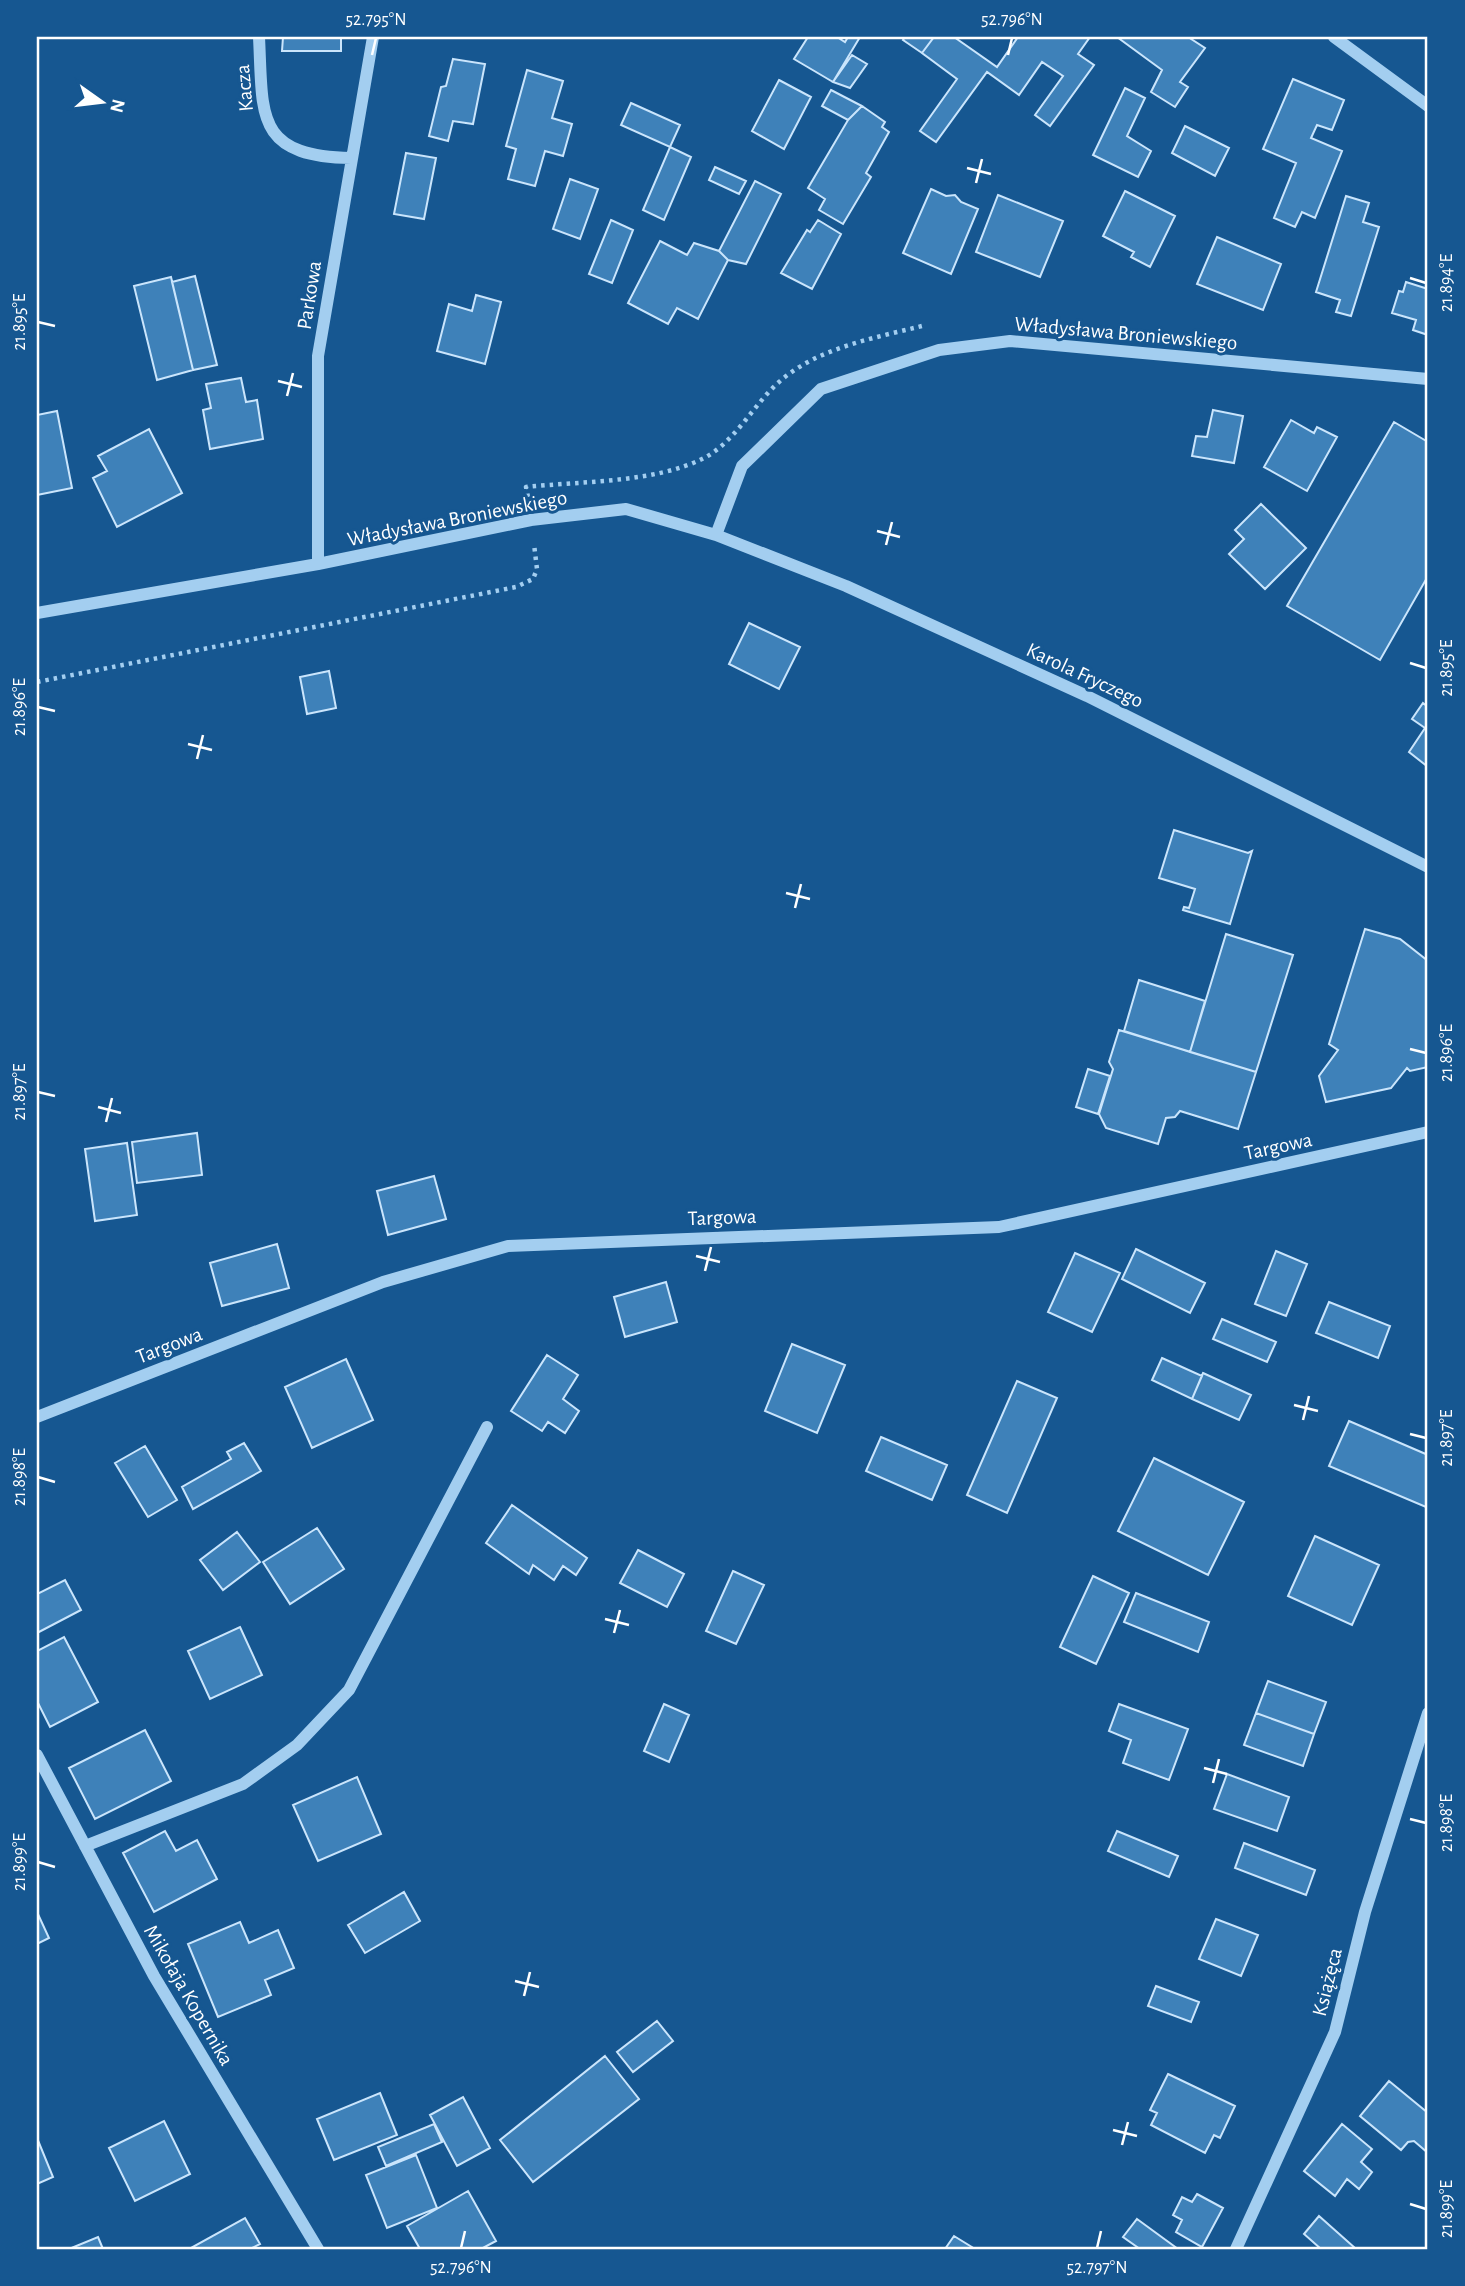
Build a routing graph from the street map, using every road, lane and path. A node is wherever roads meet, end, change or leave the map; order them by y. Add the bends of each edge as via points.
1 (259, 37) edge
2 (373, 37) edge
3 (1334, 37) edge
4 (1428, 106) edge
5 (351, 158) junction
6 (1428, 379) edge
7 (716, 534) junction
8 (535, 546) dead end
9 (318, 564) junction
10 (37, 613) edge
11 (37, 682) edge
12 (1428, 867) edge
13 (1428, 1132) edge
14 (37, 1417) edge
15 (487, 1427) dead end
16 (1428, 1713) edge
17 (37, 1755) edge
18 (85, 1846) junction
19 (318, 2249) edge
20 (1236, 2249) edge

1 - 5 street, Kacza via 263,113 268,125 289,146 329,158
2 - 5 street, Parkowa
3 - 4 street
5 - 9 street, Parkowa via 318,356
6 - 7 street, Władysława Broniewskiego via 1010,341 939,350 821,388 742,466
7 - 9 street, Władysława Broniewskiego via 626,509 531,520
7 - 12 street, Karola Fryczego via 846,586 1087,696
8 - 11 path via 533,579 516,587
9 - 10 street, Władysława Broniewskiego
13 - 14 street, Targowa via 999,1227 508,1246 383,1282
15 - 18 street via 349,1690 306,1736 243,1784
16 - 20 street, Książęca via 1365,1912 1335,2032
17 - 18 street, Mikołaja Kopernika
18 - 19 street, Mikołaja Kopernika via 154,1976

